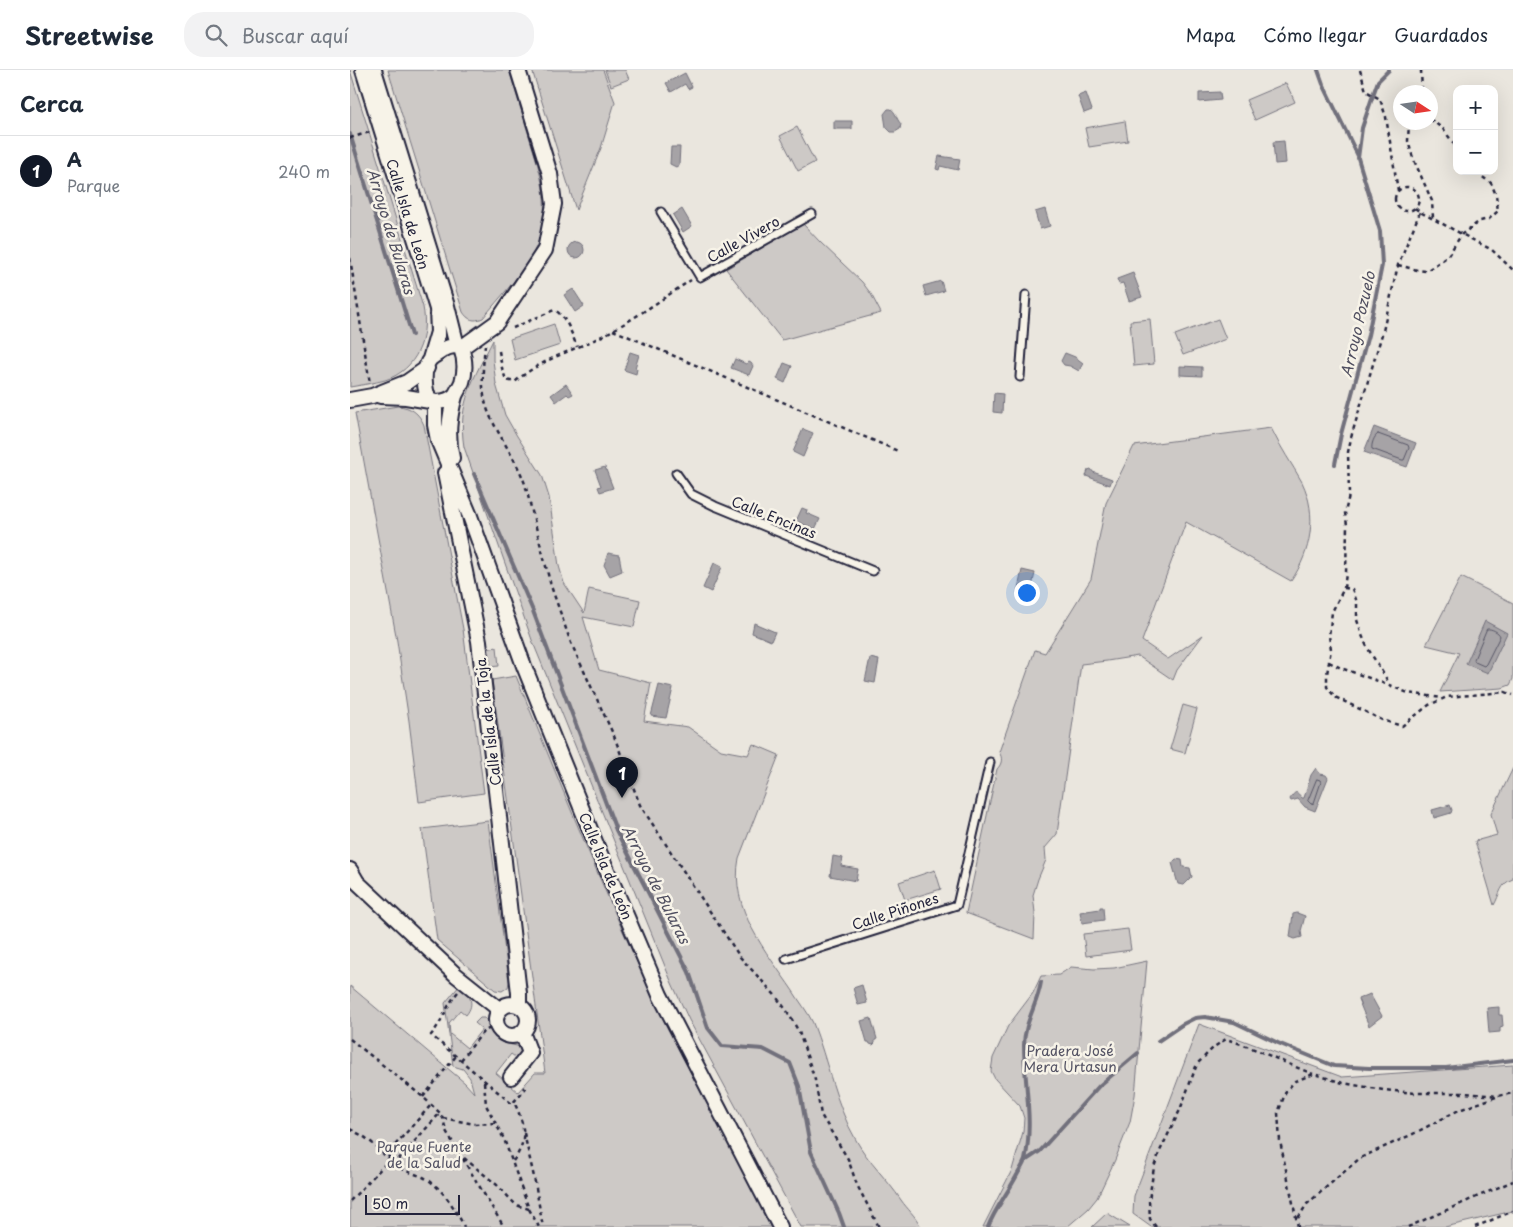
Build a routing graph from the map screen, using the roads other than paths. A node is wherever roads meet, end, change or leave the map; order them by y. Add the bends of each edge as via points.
1 (363, 70) edge
2 (374, 70) edge
3 (518, 70) edge
4 (660, 212) dead end
5 (812, 214) dead end
6 (1026, 295) dead end
7 (452, 326) junction
8 (481, 334) junction
9 (459, 347) junction
10 (428, 364) junction
11 (1020, 377) dead end
12 (456, 394) junction
13 (372, 396) junction
14 (350, 400) edge
15 (432, 401) junction
16 (438, 440) junction
17 (676, 473) dead end
18 (460, 492) junction
19 (872, 571) dead end
20 (990, 762) dead end
21 (350, 870) edge
22 (786, 959) dead end
23 (519, 1006) junction
24 (500, 1010) junction
25 (522, 1032) junction
26 (511, 1077) road end
27 (780, 1227) edge

1 - 10 street, Calle Isla de León via 437,308 438,332
2 - 7 street, Calle Isla de León
3 - 8 street via 550,174 554,204 545,250 497,322
4 - 5 lane, Calle Vivero via 700,277
6 - 11 lane
7 - 8 street via 467,334
7 - 9 street, Calle Isla de León
8 - 9 street
9 - 10 street via 447,348
9 - 12 street, Calle Isla de León via 465,359 462,383
10 - 13 street via 407,382
10 - 15 street, Calle Isla de León via 425,392
12 - 15 street via 451,399
12 - 18 street, Calle Isla de León via 448,443
13 - 14 street
13 - 15 street via 406,396
15 - 16 street, Calle Isla de León
16 - 18 street, Calle Isla de León
16 - 23 street, Calle Isla de la Toja via 479,642
17 - 19 lane, Calle Encinas via 691,494
18 - 27 street, Calle Isla de León via 524,666 660,995
20 - 22 lane, Calle Piñones via 957,905
21 - 24 street via 357,882 461,979
23 - 24 street via 509,1004
23 - 25 street via 528,1018
24 - 25 street via 496,1025 499,1029 507,1036
25 - 26 street via 530,1052

